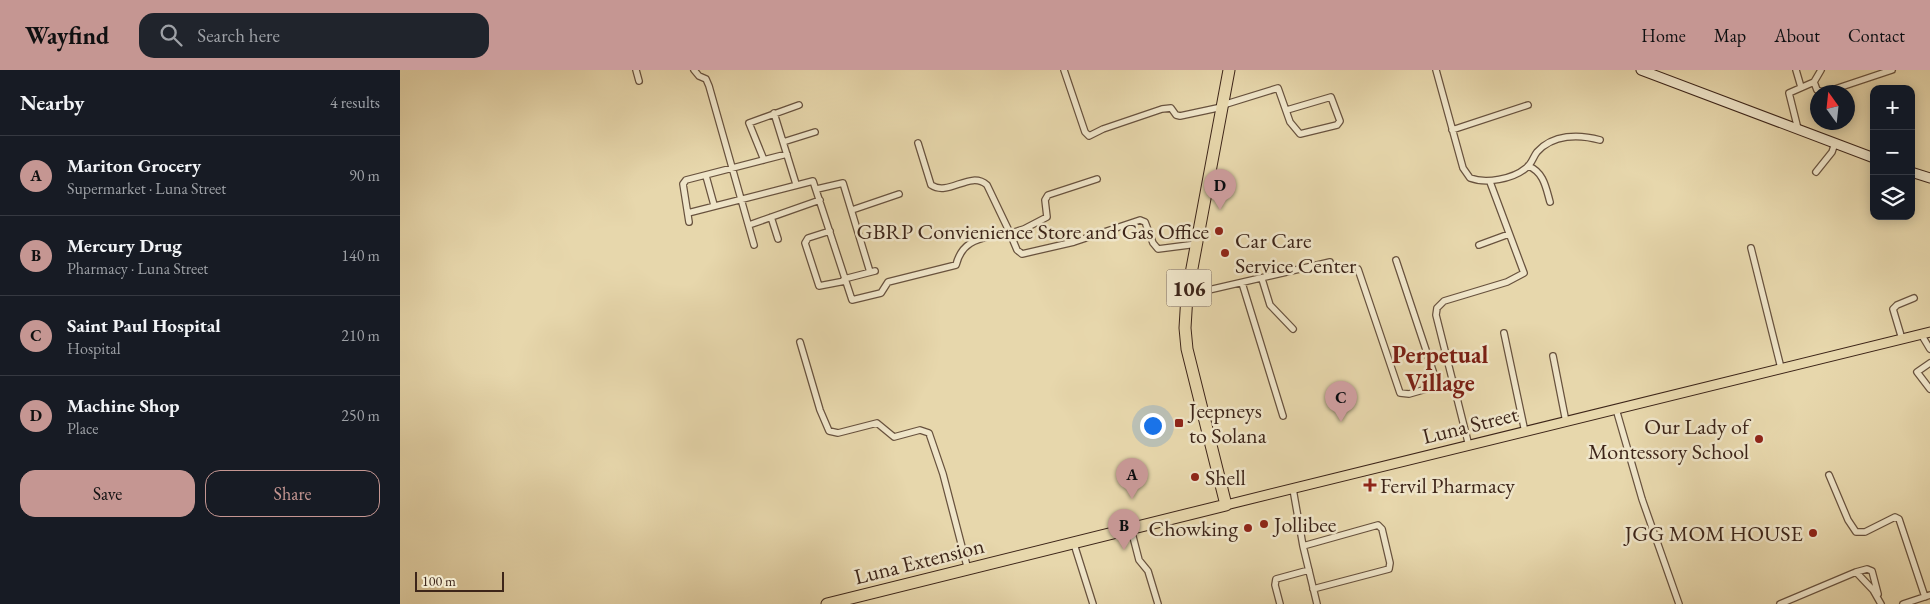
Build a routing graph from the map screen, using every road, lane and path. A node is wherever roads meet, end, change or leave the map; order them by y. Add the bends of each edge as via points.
1 (636, 70) edge
2 (694, 70) edge
3 (1064, 70) edge
4 (1229, 70) edge
5 (1436, 70) edge
6 (1643, 70) edge
7 (1796, 70) edge
8 (1821, 70) edge
9 (1892, 70) edge
10 (639, 81) dead end
11 (1814, 82) junction
12 (1815, 85) edge
13 (1846, 85) edge
14 (1801, 87) junction
15 (1528, 104) dead end
16 (799, 105) dead end
17 (1222, 106) junction
18 (1287, 110) junction
19 (774, 113) junction
20 (1798, 129) junction
21 (1452, 130) junction
22 (815, 132) dead end
23 (1600, 140) dead end
24 (783, 142) junction
25 (918, 143) dead end
26 (1835, 143) junction
27 (787, 154) junction
28 (1870, 156) edge
29 (764, 160) junction
30 (1528, 166) junction
31 (732, 170) junction
32 (1816, 172) dead end
33 (1915, 173) edge
34 (706, 176) junction
35 (1930, 178) edge
36 (1097, 179) dead end
37 (1490, 182) junction
38 (796, 184) junction
39 (817, 189) junction
40 (899, 194) dead end
41 (740, 198) junction
42 (820, 200) junction
43 (1550, 202) dead end
44 (714, 205) junction
45 (852, 210) junction
46 (688, 213) junction
47 (771, 217) junction
48 (689, 222) dead end
49 (748, 225) junction
50 (830, 231) junction
51 (1010, 232) junction
52 (1509, 234) junction
53 (778, 239) dead end
54 (1197, 244) junction
55 (1479, 244) dead end
56 (754, 245) dead end
57 (1751, 248) dead end
58 (1396, 260) dead end
59 (1330, 262) dead end
60 (1358, 269) dead end
61 (1262, 279) junction
62 (845, 280) junction
63 (1242, 283) junction
64 (1187, 295) junction
65 (1914, 298) dead end
66 (1293, 329) dead end
67 (1504, 333) dead end
68 (1926, 333) edge
69 (1902, 339) junction
70 (800, 342) dead end
71 (1930, 349) edge
72 (1553, 356) dead end
73 (1930, 363) edge
74 (1781, 368) junction
75 (1454, 381) junction
76 (1438, 386) junction
77 (1930, 389) edge
78 (1616, 409) junction
79 (1283, 416) dead end
80 (1566, 422) junction
81 (1525, 432) junction
82 (1468, 446) junction
83 (1829, 476) dead end
84 (1294, 489) junction
85 (1226, 505) junction
86 (1132, 529) junction
87 (1074, 544) junction
88 (1303, 546) junction
89 (1020, 558) joint
90 (968, 570) junction
91 (1309, 570) junction
92 (1856, 572) junction
93 (1313, 589) junction
94 (1928, 596) edge
95 (1880, 601) edge
96 (827, 604) edge
97 (1093, 604) edge
98 (1158, 604) edge
99 (1280, 604) edge
100 (1318, 604) edge
101 (1679, 604) edge
102 (1780, 604) edge
103 (1902, 604) edge

1 - 10 street
2 - 31 street via 707,81
3 - 17 street via 1089,136 1103,128 1162,109 1171,108 1180,116
4 - 17 highway, 106
5 - 21 street
6 - 20 street
7 - 14 street
8 - 11 street
9 - 13 street
11 - 12 street
11 - 14 street
14 - 20 street via 1789,93
15 - 21 street
16 - 19 street
17 - 18 street via 1276,88 1281,90
17 - 54 highway, 106
18 - 18 street via 1300,134 1337,125 1340,121 1331,97
19 - 24 street
19 - 29 street via 749,123
20 - 26 street
21 - 37 street via 1467,176
22 - 24 street
23 - 30 street via 1563,137 1538,151
24 - 27 street
25 - 51 street via 931,185 940,189 976,179 982,181
26 - 28 street
26 - 32 street
27 - 29 street
27 - 38 street
29 - 31 street
30 - 37 street
30 - 43 street via 1537,170
31 - 34 street
31 - 41 street
33 - 35 street
34 - 44 street
34 - 46 street via 684,182
36 - 51 street via 1048,195 1045,200 1047,217
37 - 52 street
38 - 39 street via 810,180 816,183
38 - 41 street
39 - 42 street
39 - 45 street via 843,183
40 - 45 street
41 - 44 street
41 - 49 street
42 - 47 street
42 - 50 street
44 - 46 street
45 - 62 street via 872,271
46 - 48 street
47 - 49 street
47 - 53 street
49 - 56 street
50 - 62 street
50 - 62 street via 808,238 805,243 819,286
51 - 54 street via 1019,252 1024,254 1074,242 1140,220 1145,222 1158,248
51 - 62 street via 965,244 957,256 956,265 888,282 881,294 852,300
52 - 55 street
52 - 75 street via 1524,273 1507,282 1444,301 1437,308
54 - 64 highway, 106
57 - 74 street
58 - 76 street
59 - 61 street
60 - 76 street via 1400,393 1409,394
61 - 63 street
61 - 66 street via 1270,305
63 - 64 street
63 - 79 street
64 - 85 highway, 106 via 1187,349
65 - 69 street via 1893,309
67 - 81 street
68 - 69 main road, Luna Street
68 - 71 street
69 - 74 main road, Luna Street
70 - 90 street via 829,431 838,433 877,423 894,437 920,430 929,433
72 - 80 street
73 - 77 street via 1916,372
74 - 78 main road, Luna Street
75 - 76 street
75 - 82 street
78 - 80 main road, Luna Street
78 - 101 street via 1642,499
80 - 81 main road, Luna Street
81 - 82 main road, Luna Street
82 - 84 main road, Luna Street
83 - 94 street via 1856,532 1864,532 1895,517 1899,519
84 - 85 main road, Luna Street
84 - 88 street
85 - 86 highway, Luna Street
86 - 87 highway, Luna Street
86 - 98 street via 1139,560 1148,571
87 - 89 highway, Luna Street
87 - 97 street
88 - 91 street
88 - 93 street via 1378,526 1382,529 1390,563 1388,569
89 - 90 highway, Luna Extension
90 - 96 highway, Luna Extension
91 - 93 street
91 - 99 street via 1276,579
92 - 95 street
92 - 95 street via 1872,571
92 - 102 street
93 - 100 street
94 - 103 street

